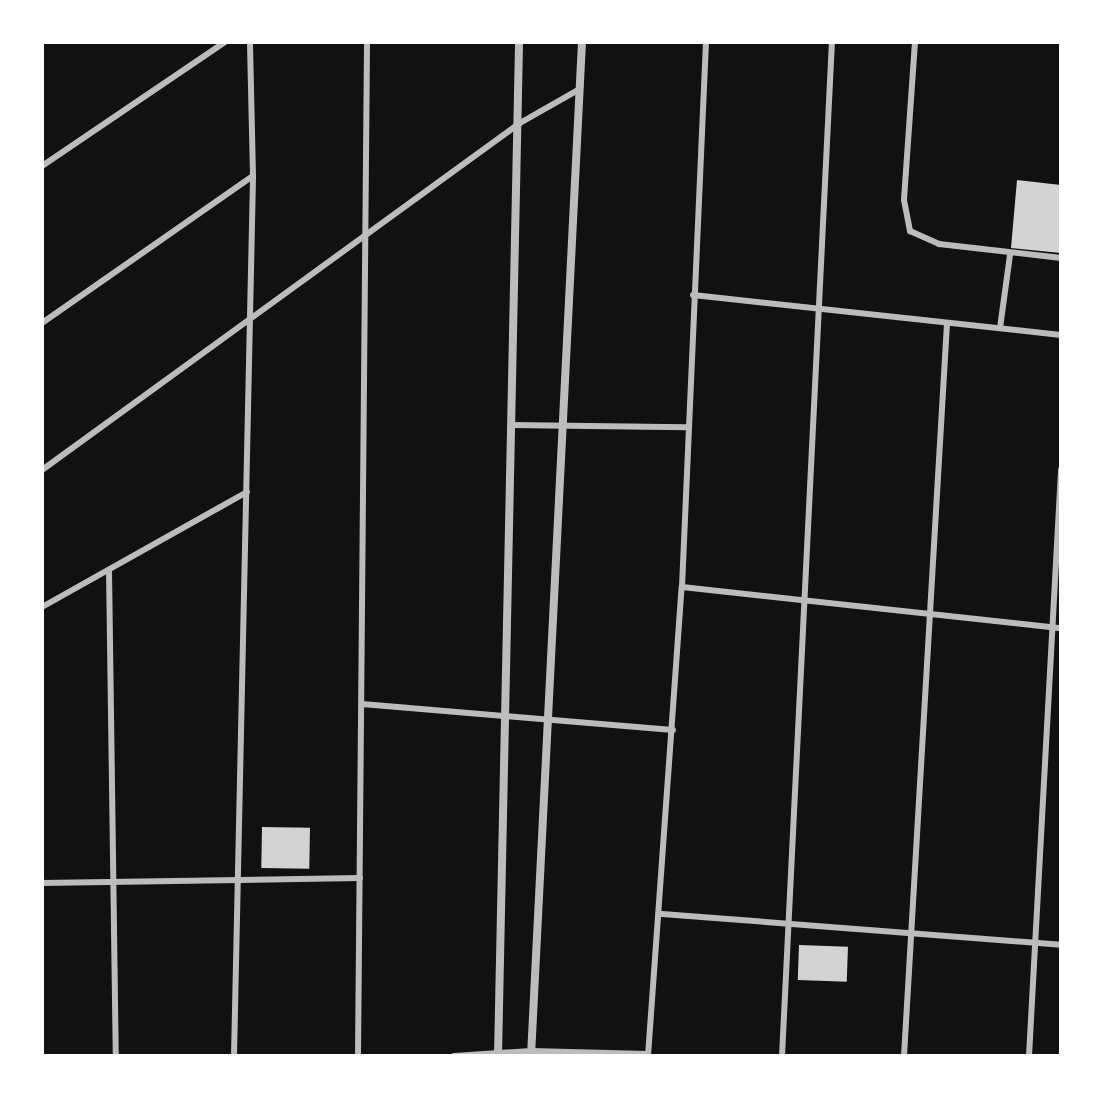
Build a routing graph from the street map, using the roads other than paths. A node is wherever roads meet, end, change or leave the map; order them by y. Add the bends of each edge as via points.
1 (225, 42) edge
2 (250, 42) edge
3 (367, 42) edge
4 (519, 42) edge
5 (582, 42) edge
6 (706, 42) edge
7 (832, 42) edge
8 (915, 42) edge
9 (578, 90) junction
10 (520, 123) junction
11 (42, 155) edge
12 (44, 165) edge
13 (253, 176) junction
14 (366, 233) junction
15 (1010, 255) junction
16 (1061, 258) edge
17 (693, 295) junction
18 (815, 311) junction
19 (247, 317) junction
20 (42, 323) edge
21 (947, 323) junction
22 (1000, 328) junction
23 (1061, 335) edge
24 (562, 423) junction
25 (511, 425) junction
26 (686, 427) junction
27 (42, 470) edge
28 (1061, 470) edge
29 (247, 492) junction
30 (109, 570) junction
31 (682, 587) junction
32 (803, 598) junction
33 (42, 607) edge
34 (928, 614) junction
35 (1050, 627) junction
36 (1061, 628) edge
37 (362, 704) junction
38 (506, 713) junction
39 (548, 716) junction
40 (673, 730) junction
41 (360, 878) junction
42 (236, 880) junction
43 (117, 882) junction
44 (42, 883) edge
45 (662, 914) junction
46 (789, 923) junction
47 (910, 934) junction
48 (1035, 943) junction
49 (1061, 945) edge
50 (531, 1053) edge
51 (498, 1055) edge
52 (648, 1055) edge
53 (116, 1056) edge
54 (234, 1056) edge
55 (358, 1056) edge
56 (454, 1056) edge
57 (782, 1056) edge
58 (904, 1056) edge
59 (1029, 1056) edge

1 - 12 street
2 - 13 street
3 - 14 street
4 - 10 street
5 - 9 street
6 - 17 street
7 - 18 street
8 - 15 street via 903,216 923,241
9 - 10 street
9 - 24 street
10 - 14 street
10 - 25 street
11 - 12 street
13 - 19 street
13 - 20 street
14 - 19 street
14 - 37 street
15 - 16 street
15 - 22 street
17 - 18 street
17 - 26 street
18 - 21 street
18 - 32 street
19 - 27 street
19 - 29 street
21 - 22 street
21 - 34 street
22 - 23 street
24 - 25 street
24 - 26 street
24 - 39 street
25 - 38 street
26 - 31 street
28 - 35 street
29 - 30 street
29 - 42 street
30 - 33 street
30 - 43 street
31 - 32 street
31 - 40 street
32 - 34 street
32 - 46 street
34 - 35 street
34 - 47 street
35 - 36 street
35 - 48 street
37 - 38 street
37 - 41 street
38 - 39 street
38 - 51 street
39 - 40 street
39 - 50 street
40 - 45 street
41 - 42 street
41 - 55 street
42 - 43 street
42 - 54 street
43 - 44 street
43 - 53 street
45 - 46 street
45 - 52 street
46 - 47 street
46 - 57 street
47 - 48 street
47 - 58 street
48 - 49 street
48 - 59 street
50 - 51 street
50 - 52 street
51 - 56 street

